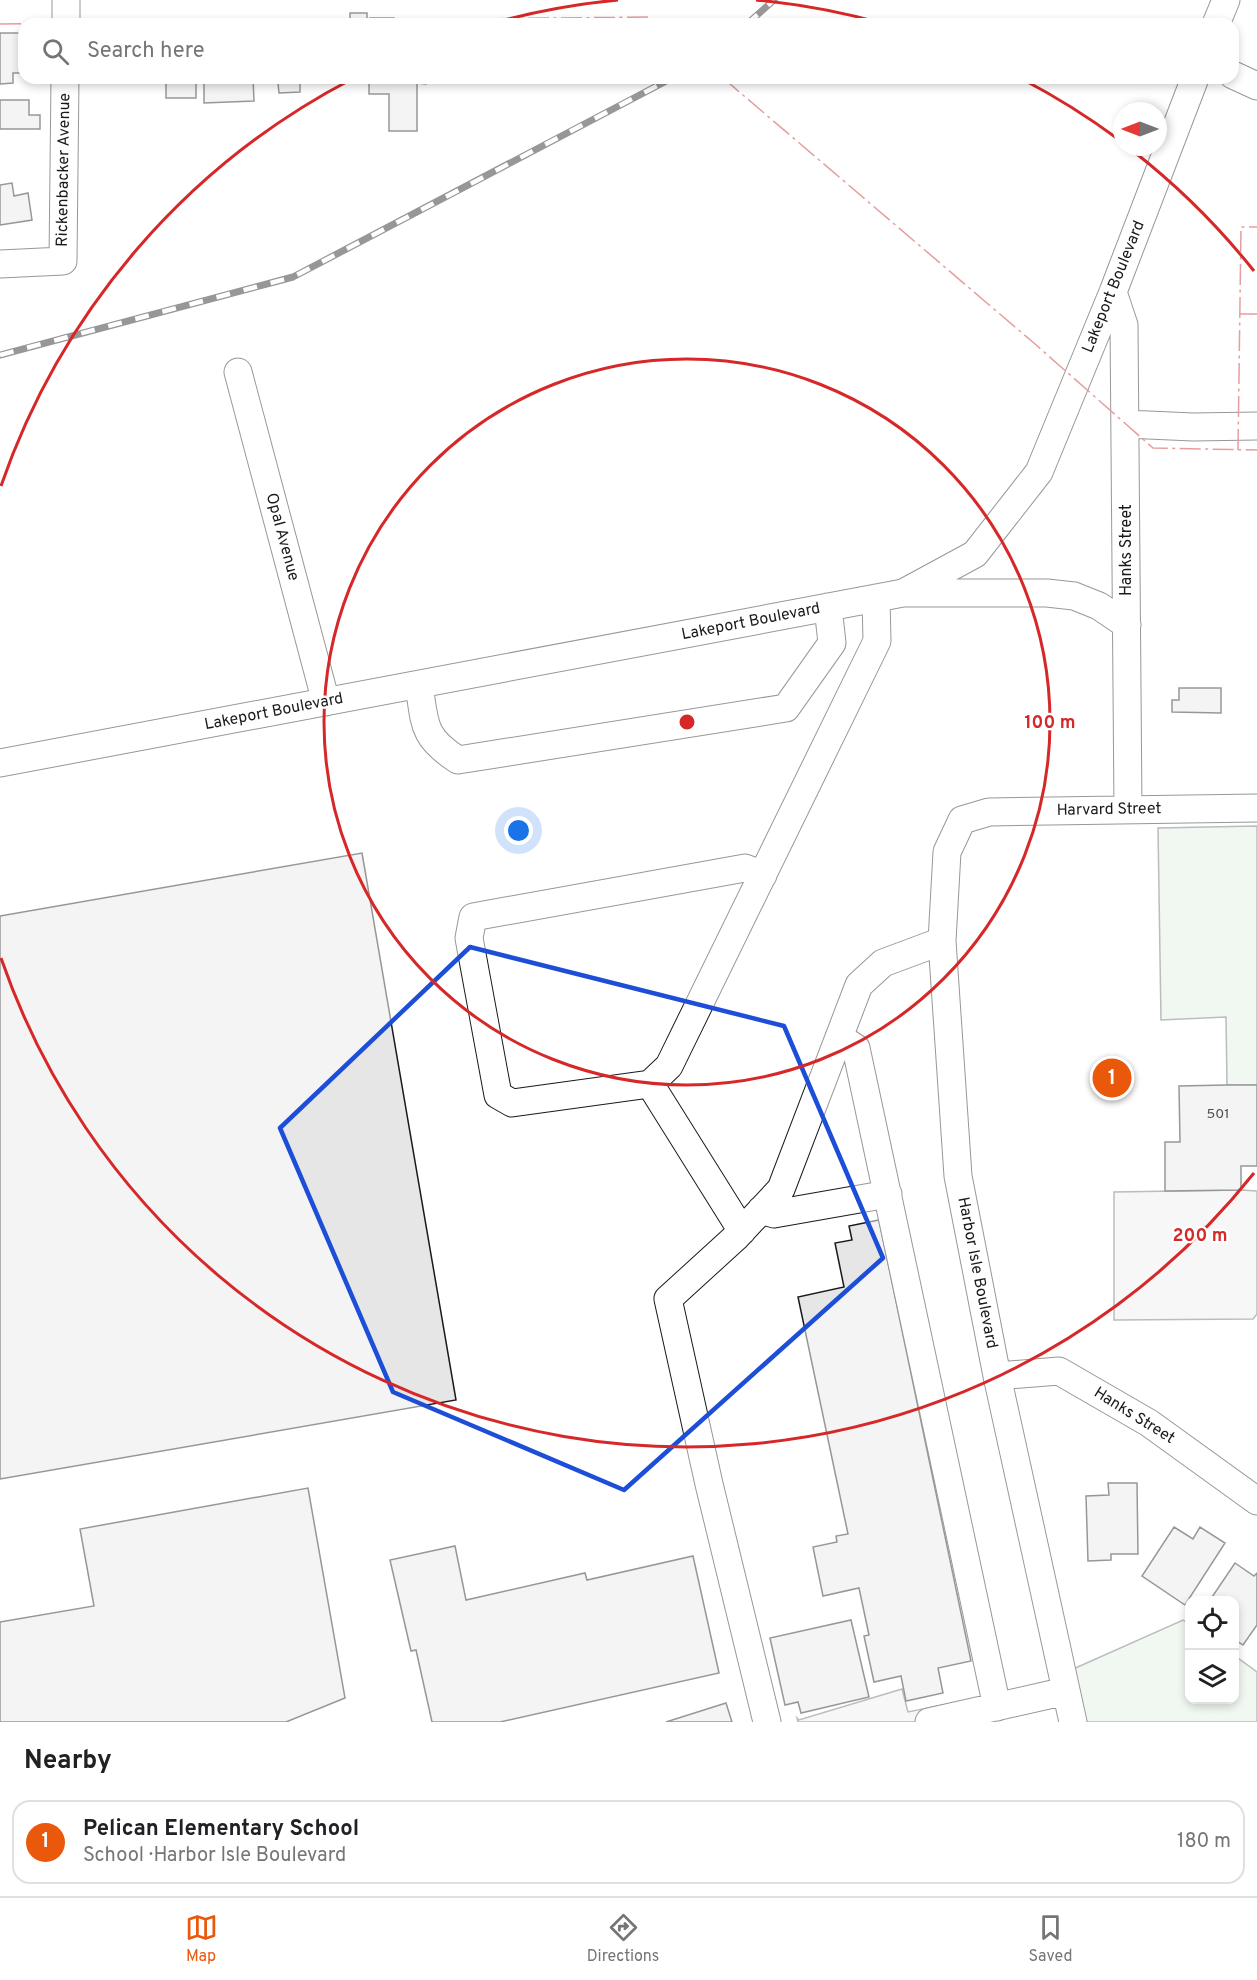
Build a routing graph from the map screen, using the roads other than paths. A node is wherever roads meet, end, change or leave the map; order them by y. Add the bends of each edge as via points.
1 (66, 0) edge
2 (1226, 0) edge
3 (66, 18) edge
4 (1218, 18) edge
5 (1239, 78) edge
6 (65, 84) edge
7 (1193, 84) edge
8 (1257, 86) edge
9 (0, 264) edge
10 (1113, 292) junction
11 (238, 372) dead end
12 (1126, 424) junction
13 (1257, 426) edge
14 (903, 593) junction
15 (876, 598) junction
16 (828, 607) junction
17 (1127, 625) junction
18 (419, 685) junction
19 (326, 702) junction
20 (0, 764) edge
21 (1257, 808) edge
22 (1128, 810) junction
23 (962, 820) joint
24 (763, 874) junction
25 (942, 941) junction
26 (839, 1037) junction
27 (650, 1084) junction
28 (888, 1194) junction
29 (761, 1210) junction
30 (742, 1231) junction
31 (997, 1376) junction
32 (1257, 1501) edge
33 (1066, 1691) junction
34 (998, 1707) junction
35 (960, 1719) edge
36 (767, 1722) edge
37 (929, 1722) edge
38 (1073, 1722) edge

1 - 3 street
2 - 4 street
5 - 8 street
6 - 9 street, Rickenbacker Avenue via 63,261
7 - 10 street, Lakeport Boulevard
10 - 12 street, Hanks Street via 1124,325
10 - 14 street, Lakeport Boulevard via 1039,472 975,554
11 - 19 street, Opal Avenue
12 - 13 street
12 - 17 street, Hanks Street
14 - 15 street, Lakeport Boulevard
14 - 17 street via 1074,596 1099,606
15 - 16 street, Lakeport Boulevard
15 - 24 street via 877,641
16 - 18 street, Lakeport Boulevard
16 - 18 street via 832,643 786,708 458,760 440,749 426,729
17 - 22 street, Hanks Street
18 - 19 street, Lakeport Boulevard
19 - 20 street, Lakeport Boulevard
21 - 22 street, Harvard Street
22 - 23 street, Harvard Street via 989,812
23 - 25 street, Harbor Isle Boulevard via 947,852
24 - 27 street via 669,1066
24 - 27 street via 745,868 473,917 469,938 498,1095 512,1103
25 - 26 street via 883,963 859,985
25 - 31 street, Harbor Isle Boulevard via 958,1176
26 - 28 street via 856,1048
26 - 29 street via 781,1189
27 - 30 street
28 - 29 street via 774,1214
28 - 34 street
29 - 30 street
30 - 36 street via 668,1299
31 - 32 street, Hanks Street via 1059,1371 1149,1423
31 - 33 street, Harbor Isle Boulevard
33 - 34 street
33 - 38 street, Harbor Isle Boulevard
34 - 35 street
35 - 37 street

